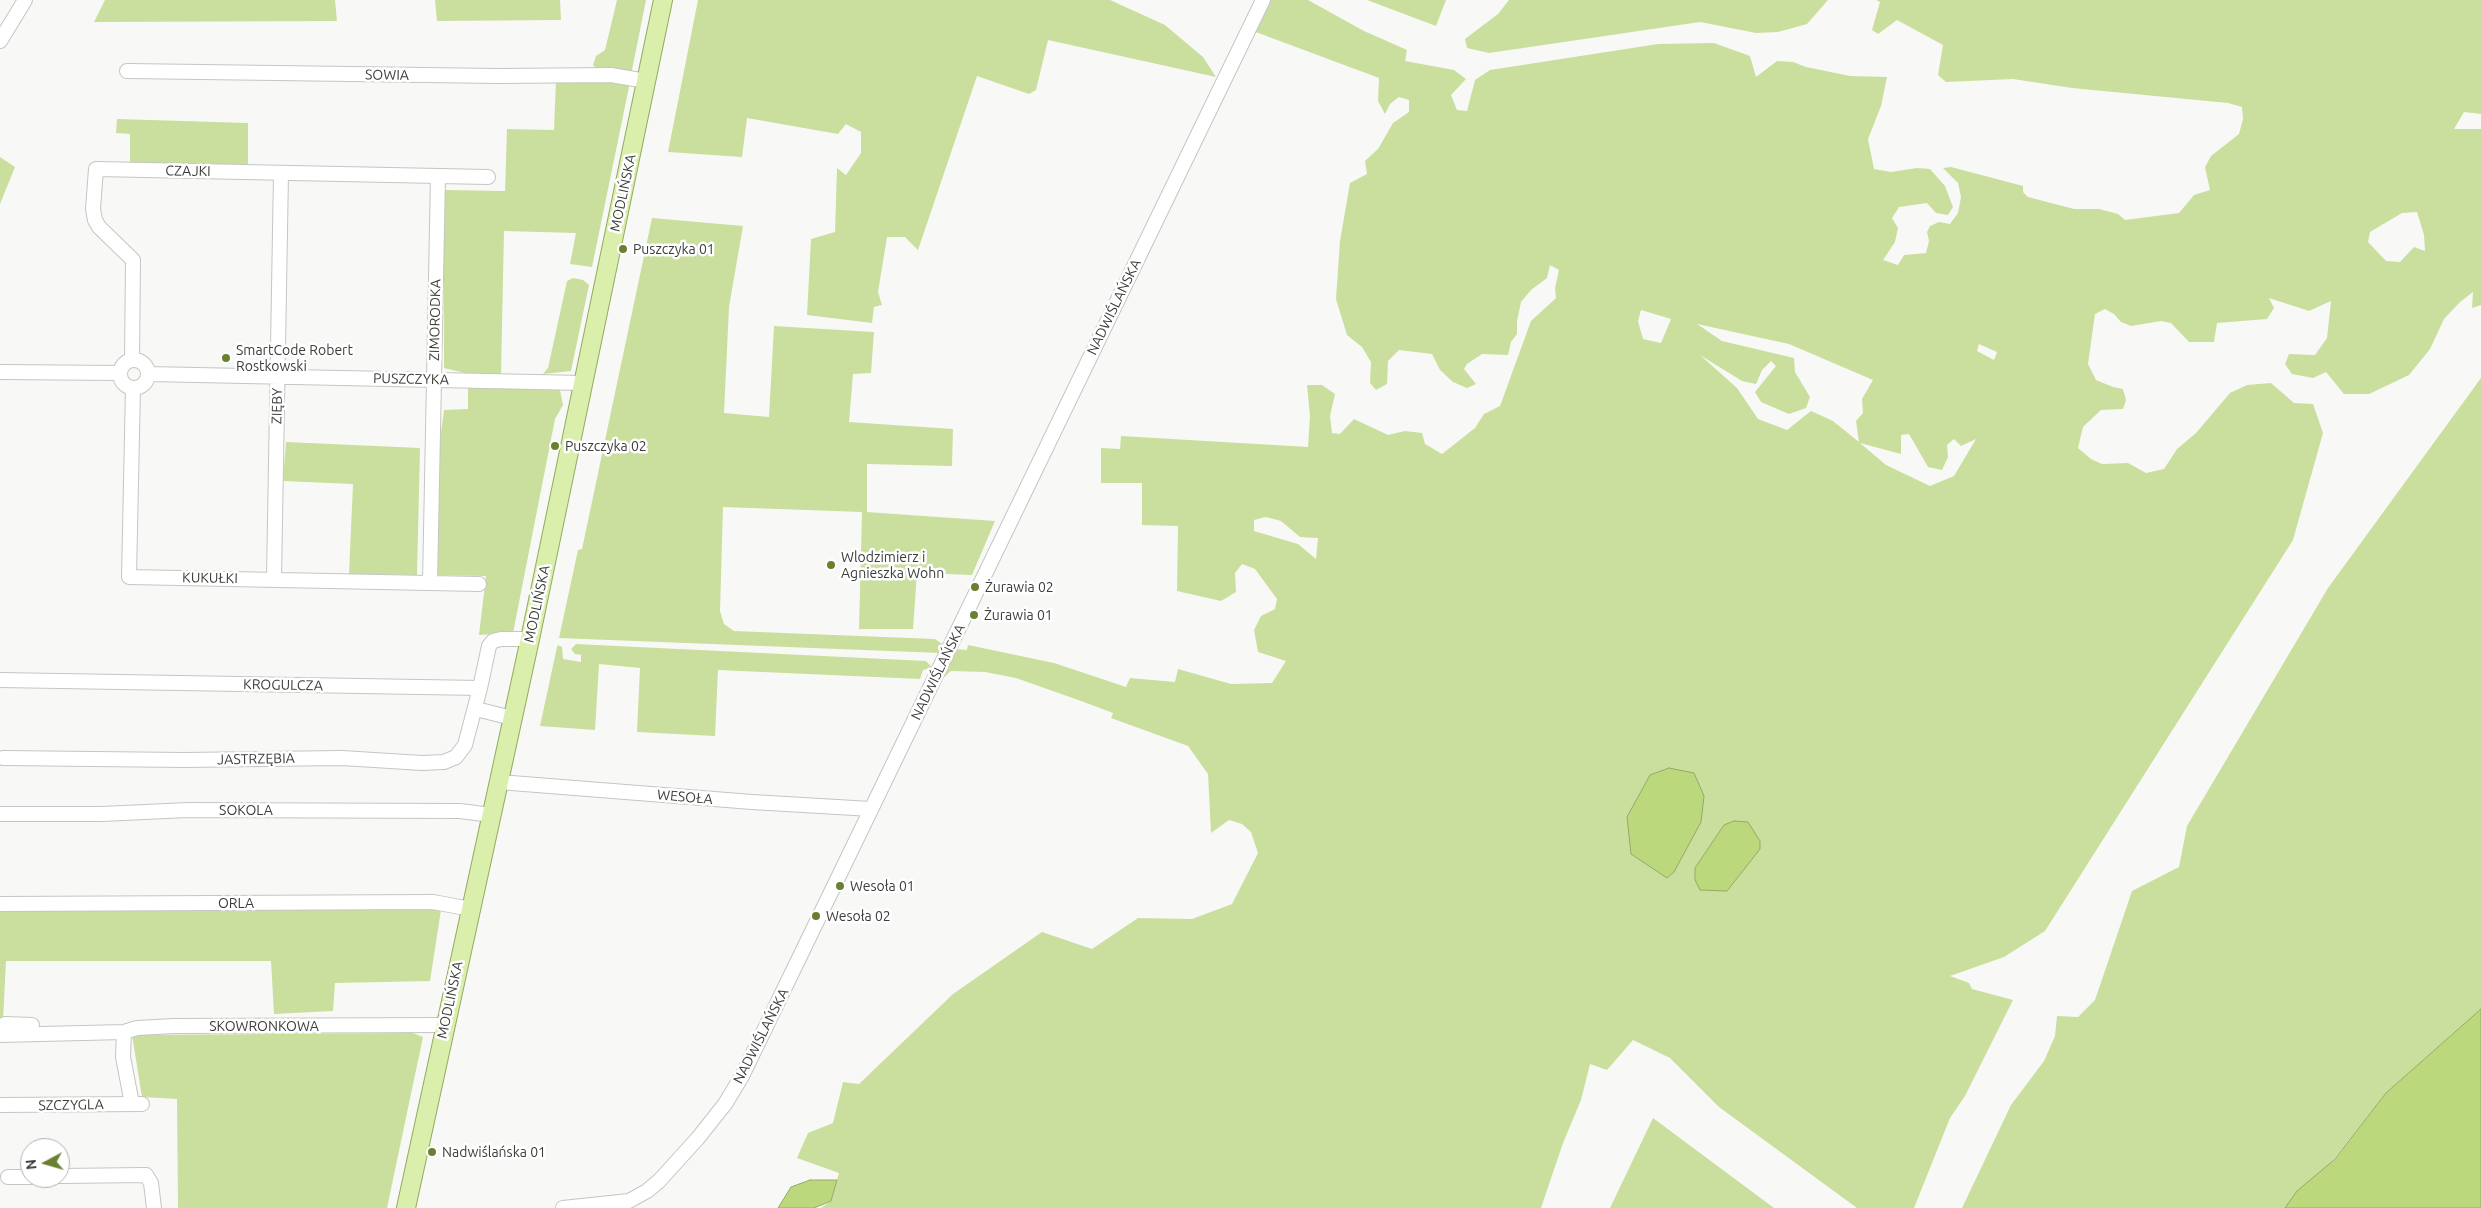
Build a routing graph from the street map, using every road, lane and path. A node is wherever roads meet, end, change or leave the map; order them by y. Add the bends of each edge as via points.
1 (26, 0) edge
2 (663, 0) edge
3 (1263, 0) edge
4 (0, 41) edge
5 (127, 71) dead end
6 (646, 81) junction
7 (281, 173) junction
8 (438, 176) junction
9 (488, 178) dead end
10 (132, 360) junction
11 (0, 372) edge
12 (120, 373) junction
13 (148, 374) junction
14 (277, 378) junction
15 (434, 380) junction
16 (584, 383) junction
17 (133, 388) junction
18 (274, 579) junction
19 (430, 583) junction
20 (479, 584) dead end
21 (530, 640) junction
22 (0, 680) edge
23 (480, 688) junction
24 (476, 709) junction
25 (512, 718) junction
26 (3, 758) dead end
27 (499, 782) junction
28 (871, 809) junction
29 (0, 814) edge
30 (491, 815) junction
31 (0, 904) edge
32 (471, 909) junction
33 (445, 1025) junction
34 (3, 1030) edge
35 (124, 1032) junction
36 (0, 1106) edge
37 (70, 1176) edge
38 (8, 1177) dead end
39 (20, 1177) edge
40 (630, 1205) edge
41 (154, 1208) edge
42 (406, 1208) edge
43 (564, 1208) edge

1 - 4 street
2 - 6 main road, MODLIŃSKA
3 - 28 street, NADWIŚLAŃSKA
5 - 6 street, SOWIA via 611,75
6 - 16 main road, MODLIŃSKA
7 - 8 street, CZAJKI
7 - 10 street, CZAJKI via 96,169 95,220 134,260
7 - 14 street, ZIĘBY
8 - 9 street, CZAJKI
8 - 15 street, ZIMORODKA
10 - 12 street via 122,366
10 - 13 street via 143,364
11 - 12 street
12 - 17 street via 124,384
13 - 14 street, PUSZCZYKA
13 - 17 street via 142,385
14 - 15 street, PUSZCZYKA
14 - 18 street, ZIĘBY
15 - 16 street, PUSZCZYKA
15 - 19 street, ZIMORODKA
16 - 21 main road, MODLIŃSKA
17 - 18 street, KUKUŁKI via 129,577
18 - 19 street, KUKUŁKI
19 - 20 street, KUKUŁKI
21 - 23 street via 493,641 489,646
21 - 25 main road, MODLIŃSKA
22 - 23 street, KROGULCZA
23 - 24 street, JASTRZĘBIA
24 - 25 street
24 - 26 street, JASTRZĘBIA via 465,745 456,757 444,762 342,758
25 - 27 main road, MODLIŃSKA
27 - 28 street, WESOŁA
27 - 30 main road, MODLIŃSKA
28 - 40 street, NADWIŚLAŃSKA via 777,1007 725,1104 659,1182
29 - 30 street, SOKOLA via 188,810 460,811
30 - 32 main road, MODLIŃSKA
31 - 32 street, ORLA via 433,902
32 - 33 main road, MODLIŃSKA
33 - 35 street, SKOWRONKOWA via 174,1026
33 - 42 main road, MODLIŃSKA
34 - 35 street, SKOWRONKOWA
35 - 36 street, SZCZYGLA via 124,1057 137,1104
37 - 41 street via 146,1175 151,1183
38 - 39 street
40 - 43 street, NADWIŚLAŃSKA

